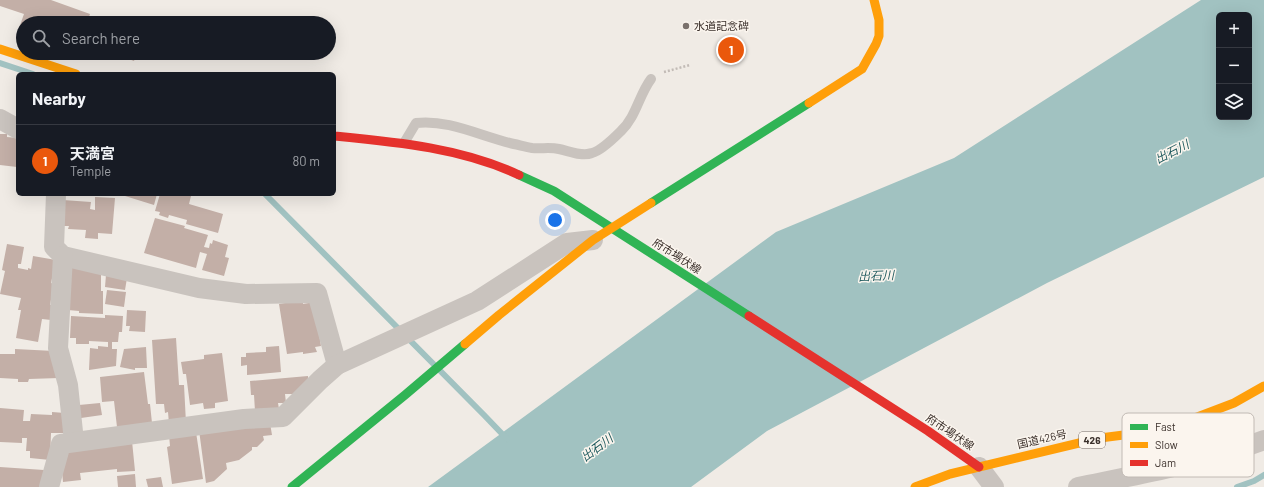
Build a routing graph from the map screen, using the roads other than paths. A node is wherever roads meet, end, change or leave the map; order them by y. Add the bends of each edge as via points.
1 (874, 0) edge
2 (0, 49) edge
3 (16, 54) edge
4 (33, 60) edge
5 (70, 72) edge
6 (651, 78) road end
7 (0, 119) edge
8 (16, 128) edge
9 (336, 136) edge
10 (404, 143) junction
11 (56, 196) edge
12 (612, 228) junction
13 (593, 240) junction
14 (63, 256) junction
15 (337, 366) junction
16 (1264, 386) edge
17 (1208, 413) edge
18 (1122, 435) edge
19 (1264, 440) edge
20 (74, 441) junction
21 (1254, 443) edge
22 (979, 466) junction
23 (1125, 477) edge
24 (49, 487) edge
25 (292, 487) edge
26 (915, 487) edge
27 (994, 487) edge
28 (1078, 487) edge

1 - 12 main road via 878,9 878,40 862,69
2 - 3 main road
4 - 5 main road
6 - 10 lane via 622,131 591,154 579,154 557,148 531,148 458,128 425,122 416,123
7 - 8 street
9 - 10 main road, 府市場伏線
10 - 12 main road, 府市場伏線 via 466,156 509,170 554,191
11 - 14 street via 54,247
12 - 13 main road
12 - 22 main road, 府市場伏線
13 - 15 street via 567,243 477,301
13 - 25 main road
14 - 15 street via 199,288 246,294 317,293
14 - 20 street via 58,348 68,385
15 - 20 street via 283,417 244,419
16 - 17 main road, 国道426号 / 426 via 1234,403
18 - 22 main road, 国道426号 / 426
19 - 21 street
20 - 24 street via 61,444
22 - 26 main road, 国道426号 / 426
22 - 27 street
23 - 28 street

